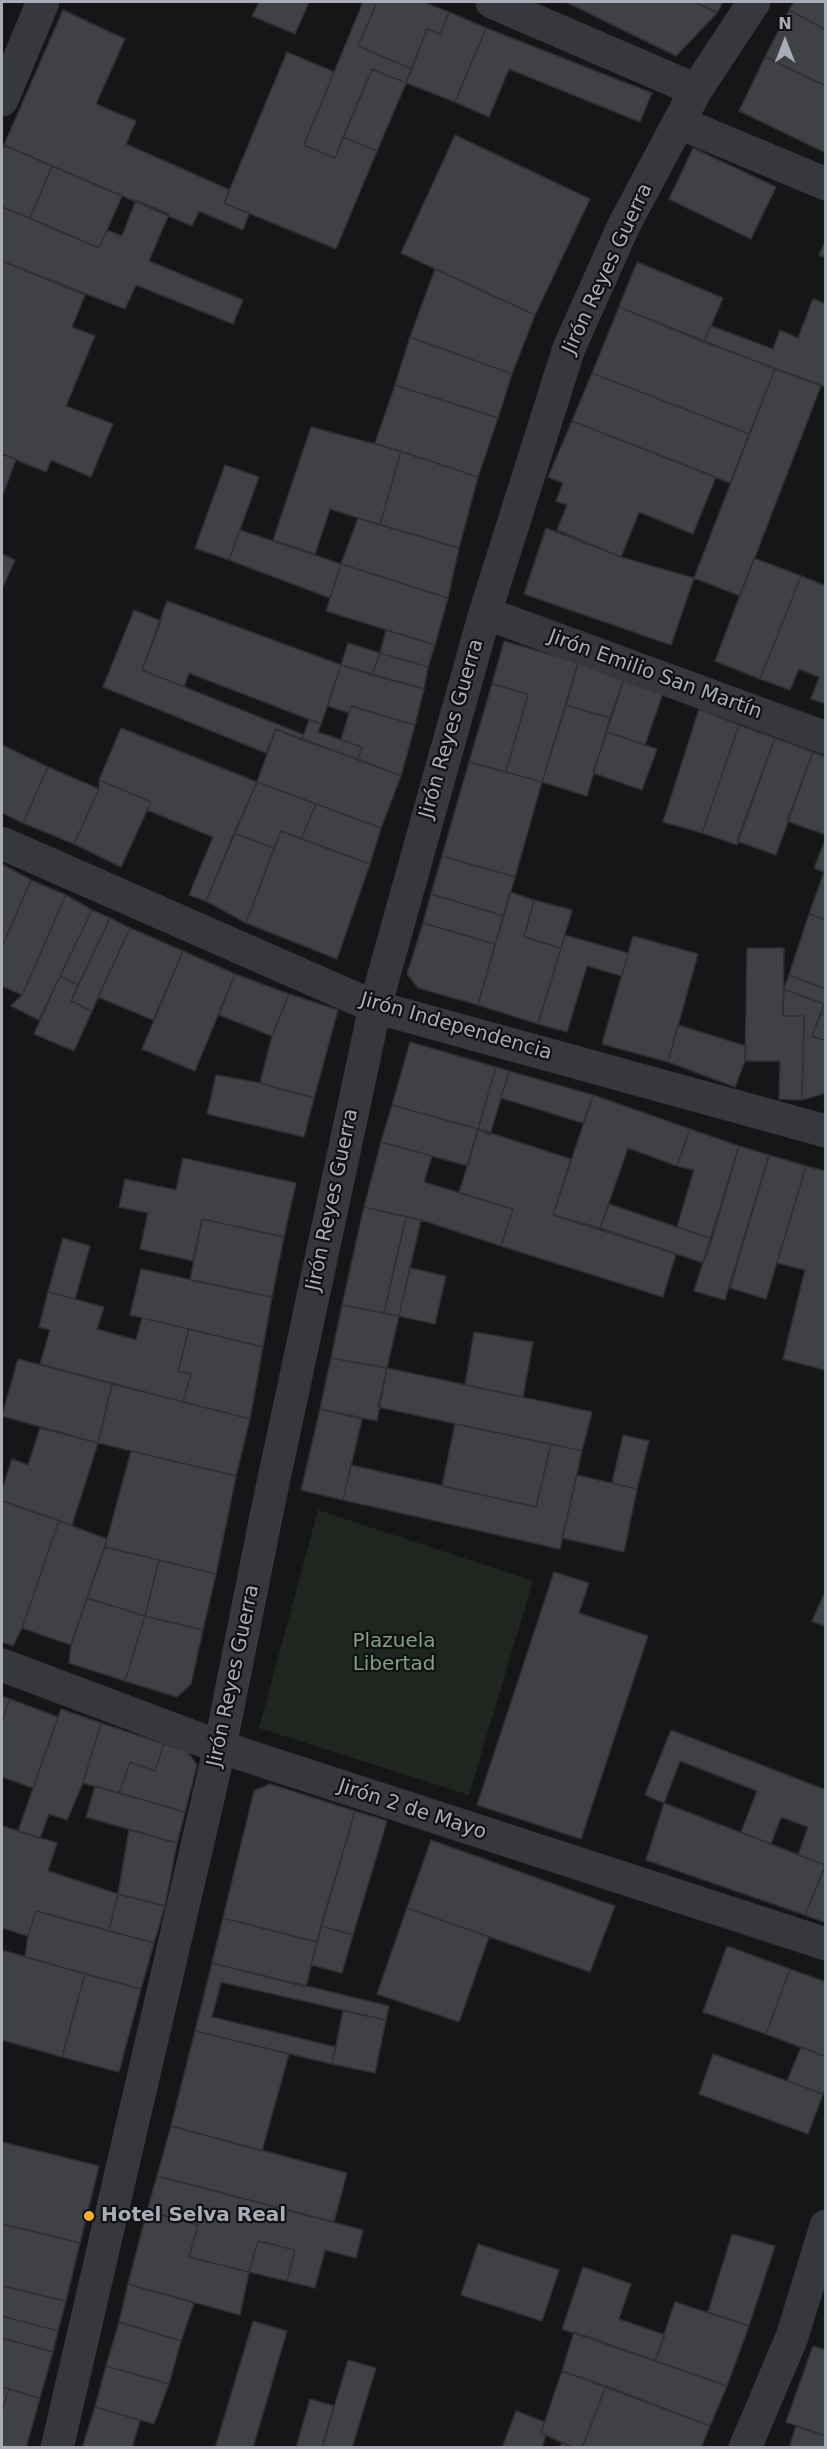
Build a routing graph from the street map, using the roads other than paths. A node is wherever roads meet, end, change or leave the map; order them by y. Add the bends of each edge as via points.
1 (43, 2) edge
2 (492, 2) edge
3 (754, 2) edge
4 (696, 90) junction
5 (2, 100) edge
6 (680, 123) junction
7 (825, 184) edge
8 (485, 613) junction
9 (825, 738) edge
10 (2, 843) edge
11 (375, 1007) junction
12 (825, 1131) edge
13 (2, 1665) edge
14 (220, 1748) junction
15 (825, 1944) edge
16 (825, 2226) edge
17 (57, 2448) edge
18 (745, 2448) edge

1 - 5 street
2 - 4 street
3 - 4 street, Jirón Reyes Guerra
4 - 6 street, Jirón Reyes Guerra
6 - 7 street
6 - 8 street, Jirón Reyes Guerra via 624,225 569,348
8 - 9 street, Jirón Emilio San Martín
8 - 11 street, Jirón Reyes Guerra
10 - 11 street, Jirón Independencia
11 - 12 street, Jirón Independencia
11 - 14 street, Jirón Reyes Guerra
13 - 14 street, Jirón 2 de Mayo
14 - 15 street, Jirón 2 de Mayo
14 - 17 street, Jirón Reyes Guerra
16 - 18 street via 792,2337

